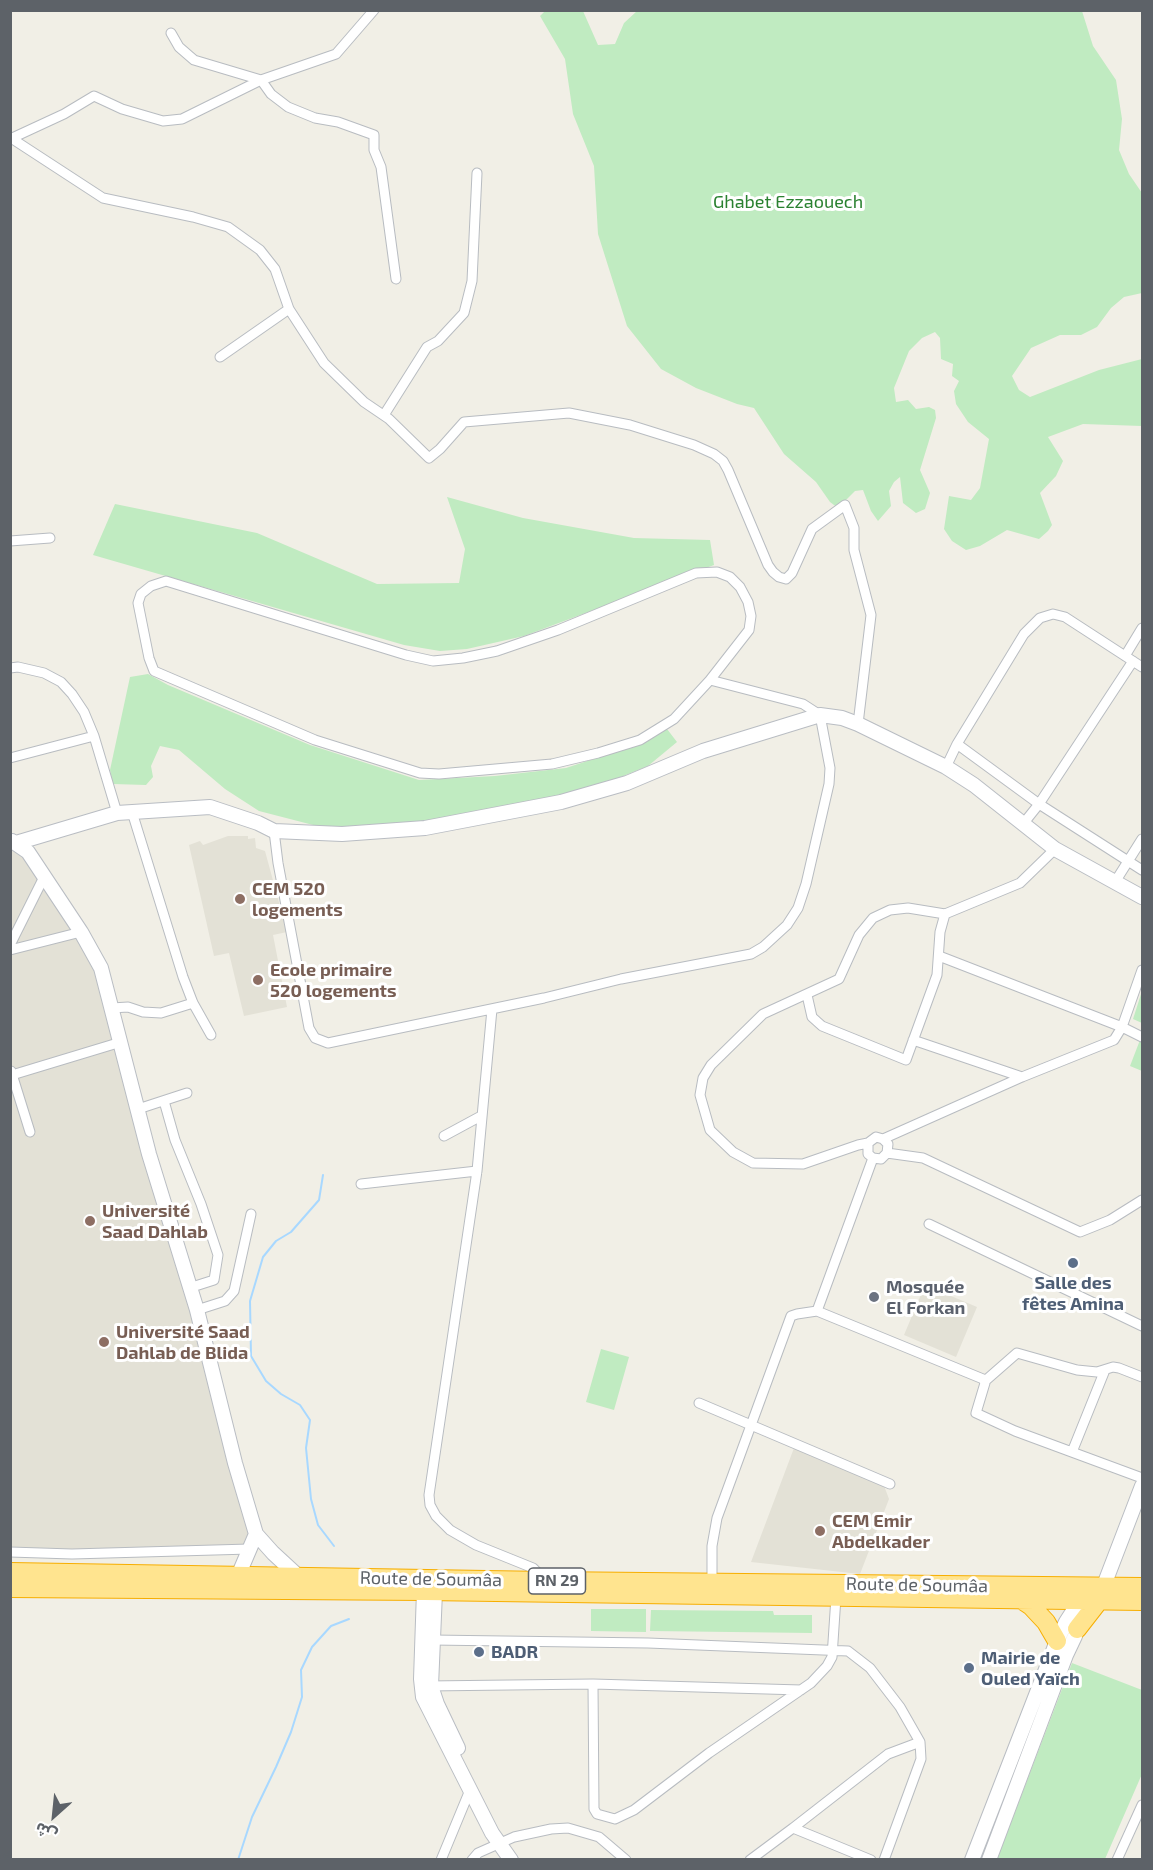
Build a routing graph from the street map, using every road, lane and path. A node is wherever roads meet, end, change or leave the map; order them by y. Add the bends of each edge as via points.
1 (374, 10) edge
2 (171, 33) dead end
3 (261, 80) junction
4 (11, 139) edge
5 (477, 173) dead end
6 (396, 279) dead end
7 (289, 309) junction
8 (220, 357) dead end
9 (384, 415) junction
10 (50, 538) dead end
11 (10, 541) edge
12 (1143, 628) edge
13 (1129, 658) junction
14 (1143, 667) edge
15 (10, 668) edge
16 (710, 680) junction
17 (820, 716) junction
18 (858, 724) junction
19 (94, 736) junction
20 (957, 744) junction
21 (10, 758) edge
22 (946, 766) junction
23 (1039, 804) junction
24 (132, 812) junction
25 (117, 813) junction
26 (1023, 824) junction
27 (274, 831) junction
28 (1143, 839) edge
29 (13, 841) edge
30 (1055, 849) junction
31 (1129, 861) junction
32 (1143, 870) edge
33 (44, 877) junction
34 (1115, 882) junction
35 (1143, 897) edge
36 (945, 914) junction
37 (81, 932) junction
38 (10, 945) edge
39 (10, 950) edge
40 (939, 956) junction
41 (1143, 970) edge
42 (807, 994) junction
43 (193, 1003) junction
44 (112, 1008) junction
45 (492, 1009) junction
46 (1122, 1027) junction
47 (211, 1035) dead end
48 (1143, 1037) edge
49 (913, 1040) junction
50 (121, 1042) junction
51 (11, 1072) edge
52 (1022, 1077) junction
53 (187, 1093) dead end
54 (164, 1101) junction
55 (138, 1109) junction
56 (481, 1116) junction
57 (30, 1132) dead end
58 (444, 1136) dead end
59 (883, 1139) junction
60 (868, 1143) junction
61 (887, 1153) junction
62 (873, 1158) junction
63 (477, 1172) junction
64 (361, 1184) dead end
65 (1143, 1200) edge
66 (252, 1214) dead end
67 (929, 1224) dead end
68 (189, 1288) junction
69 (197, 1310) junction
70 (817, 1311) junction
71 (1143, 1326) edge
72 (1105, 1370) junction
73 (1143, 1377) edge
74 (985, 1381) junction
75 (699, 1403) dead end
76 (751, 1424) junction
77 (1072, 1452) junction
78 (1143, 1478) edge
79 (890, 1484) dead end
80 (1143, 1486) edge
81 (256, 1534) junction
82 (250, 1549) junction
83 (10, 1552) edge
84 (10, 1572) edge
85 (238, 1576) junction
86 (299, 1577) junction
87 (547, 1587) junction
88 (1143, 1587) edge
89 (10, 1588) edge
90 (712, 1589) junction
91 (1099, 1591) junction
92 (430, 1592) junction
93 (836, 1597) junction
94 (1022, 1600) junction
95 (1078, 1601) junction
96 (1143, 1601) edge
97 (1071, 1625) junction
98 (432, 1640) junction
99 (1057, 1641) junction
100 (834, 1650) junction
101 (593, 1684) junction
102 (426, 1686) junction
103 (801, 1690) junction
104 (920, 1742) junction
105 (470, 1790) junction
106 (1143, 1805) edge
107 (793, 1828) junction
108 (503, 1842) junction
109 (441, 1860) edge
110 (472, 1860) edge
111 (511, 1860) edge
112 (521, 1860) edge
113 (626, 1860) edge
114 (750, 1860) edge
115 (871, 1860) edge
116 (884, 1860) edge
117 (972, 1860) edge
118 (989, 1860) edge
119 (1117, 1860) edge

1 - 3 street via 336,54
2 - 3 street via 194,60
3 - 4 street via 182,119 163,121 94,96
3 - 6 street via 288,107 374,135
4 - 7 street via 103,198 228,227 260,250 275,269
5 - 9 street via 472,281 464,313 438,341 427,347
7 - 8 street
7 - 9 street via 324,363 364,402
9 - 18 street via 429,458 464,422 569,413 630,425 694,445 714,454 728,470 768,565 772,572 786,579 812,529 845,505 854,528 854,550 871,615
10 - 11 street
12 - 13 street
13 - 14 street
13 - 20 street via 1065,617 1053,614 1040,618 1024,634
13 - 23 street
15 - 19 street via 44,673 61,682 78,703
16 - 16 street via 674,719 640,740 619,747 552,764 420,773 315,740 154,671 138,603 146,590 166,581 434,661 497,651 696,573 717,572 740,587 751,616 749,630
16 - 17 street via 803,704
17 - 18 street
17 - 27 street via 561,802 425,828 342,834
17 - 45 street via 830,768 829,784 806,884 787,925 763,947 751,954 621,978
18 - 22 street
19 - 21 street
19 - 25 street
20 - 22 street
20 - 23 street
22 - 26 street
23 - 26 street
23 - 31 street
24 - 25 street
24 - 27 street via 210,807
24 - 43 street
25 - 29 street
26 - 30 street
27 - 45 street via 309,1028 315,1038 328,1043
28 - 31 street
29 - 33 street via 28,852
30 - 34 street
30 - 36 street via 1020,883
31 - 32 street
31 - 34 street
33 - 37 street
33 - 38 street
34 - 35 street
36 - 40 street
36 - 42 street via 908,908 890,910 873,918 859,935 839,980
37 - 39 street
37 - 44 street via 100,968
40 - 46 street
40 - 49 street via 937,975
41 - 46 street
42 - 49 street via 812,1017 822,1026 906,1060
42 - 60 street via 763,1014 711,1065 703,1078 700,1095 710,1130 733,1152 753,1163 803,1164
43 - 44 street via 161,1013
43 - 47 street
44 - 50 street
45 - 56 street
46 - 48 street
46 - 52 street via 1114,1040
49 - 52 street
50 - 51 street
50 - 55 street
51 - 57 street
52 - 59 street
53 - 54 street
54 - 55 street
54 - 68 street via 218,1255 214,1280
55 - 68 street
56 - 58 street
56 - 63 street
59 - 60 street via 876,1137
59 - 61 street via 888,1144
60 - 62 street via 868,1154
61 - 62 street via 881,1159
61 - 65 street via 923,1158 1080,1232
62 - 70 street
63 - 64 street
63 - 87 street via 430,1505 450,1530 533,1568
66 - 69 street via 234,1291 225,1301
67 - 71 street
68 - 69 street
69 - 81 street
70 - 74 street
70 - 76 street via 791,1316
72 - 73 street via 1119,1368
72 - 74 street via 1077,1370 1017,1353
72 - 77 street
74 - 77 street via 976,1413
75 - 76 street
76 - 79 street
76 - 90 street via 713,1531
77 - 78 street
80 - 91 street
81 - 82 street
81 - 86 street
82 - 83 street
82 - 85 street
84 - 85 highway, Route de Soumâa / RN 29
85 - 86 highway, Route de Soumâa / RN 29
86 - 87 highway, Route de Soumâa / RN 29
87 - 90 highway, Route de Soumâa / RN 29
87 - 92 highway, Route de Soumâa / RN 29
88 - 91 highway, RN 29
89 - 92 highway, Route de Soumâa / RN 29
90 - 91 highway, Route de Soumâa / RN 29
90 - 93 highway, Route de Soumâa / RN 29
91 - 95 highway, Route de Soumâa / RN 29
91 - 96 highway, RN 29
91 - 97 highway
92 - 98 street
92 - 102 street
93 - 94 highway, Route de Soumâa / RN 29
93 - 100 street
94 - 95 highway, Route de Soumâa / RN 29
94 - 99 highway via 1039,1613
95 - 97 street
97 - 99 street
97 - 118 street
98 - 100 street
98 - 102 street
99 - 117 street
100 - 103 street via 827,1666
100 - 104 street via 848,1651 870,1668 900,1707
101 - 102 street
101 - 103 street
101 - 103 street via 594,1809 597,1815 615,1819 634,1810
102 - 105 street via 428,1708
102 - 108 street
104 - 107 street via 888,1754
104 - 116 street via 921,1759
105 - 108 street
105 - 109 street
106 - 119 street
107 - 114 street
107 - 115 street
108 - 110 street via 478,1853
108 - 111 street
108 - 112 street
108 - 113 street via 568,1828 598,1838

